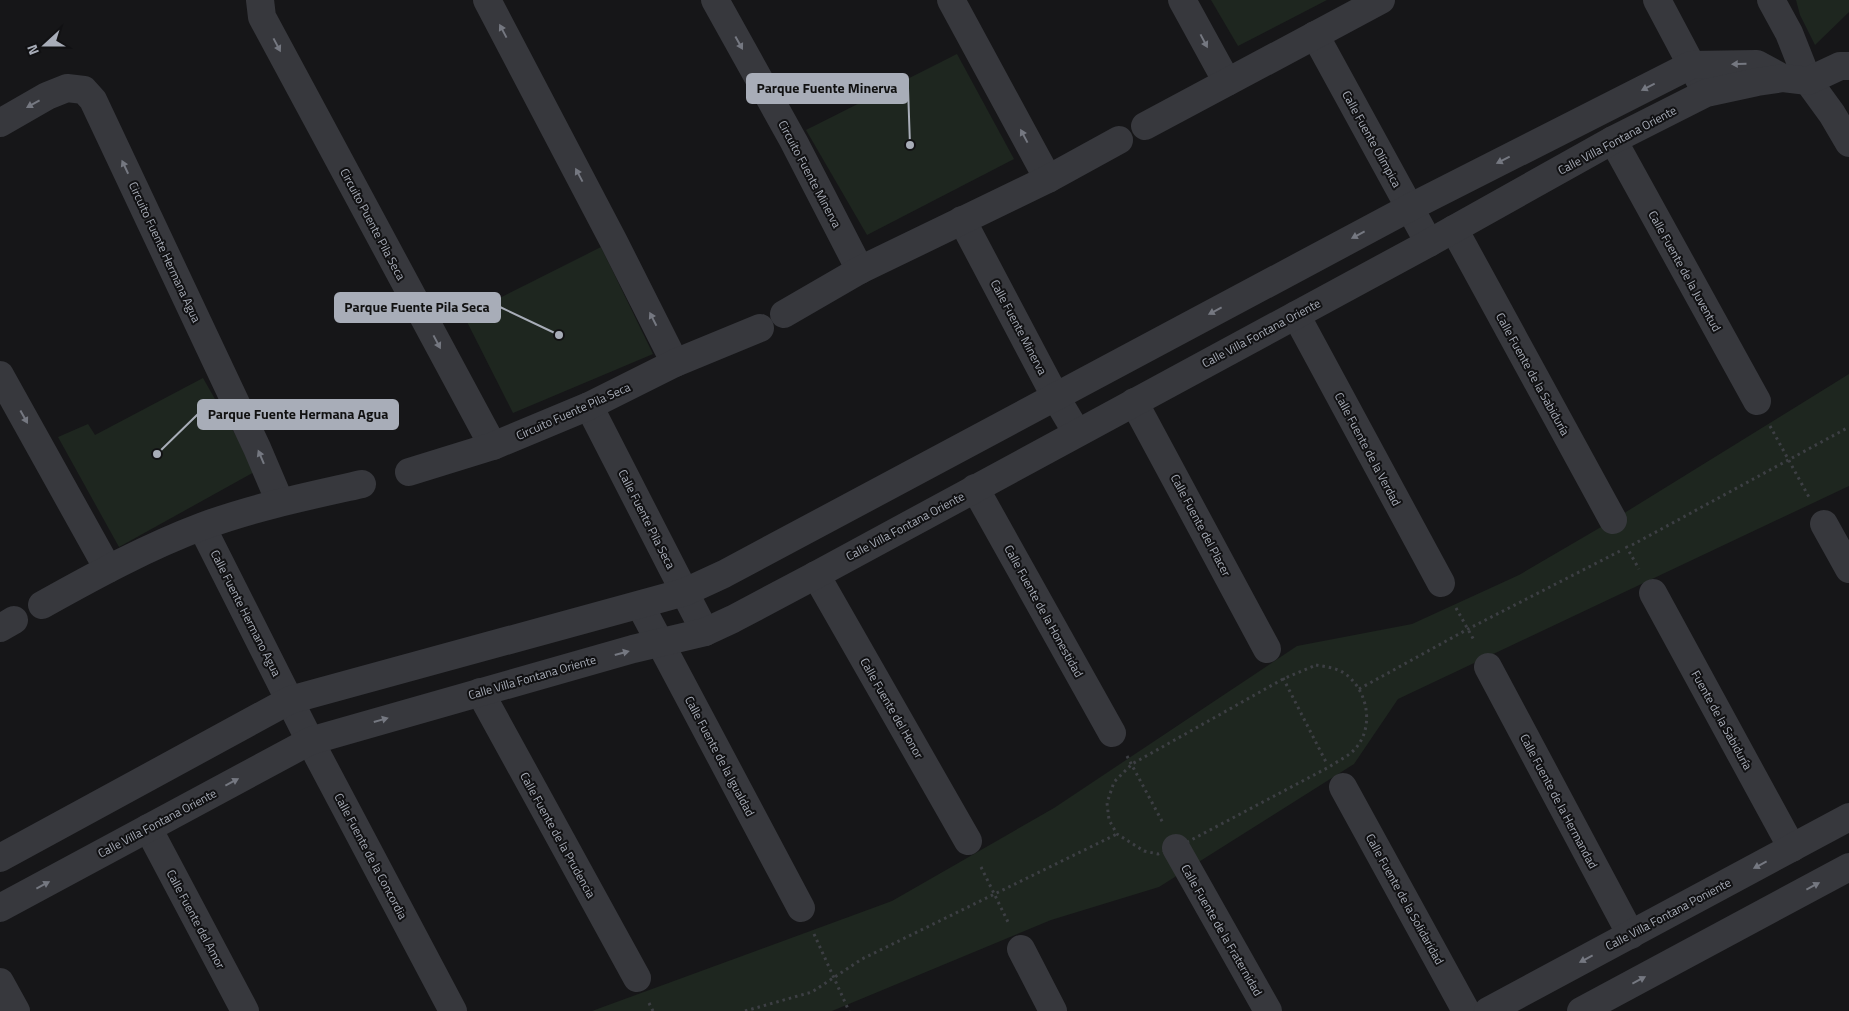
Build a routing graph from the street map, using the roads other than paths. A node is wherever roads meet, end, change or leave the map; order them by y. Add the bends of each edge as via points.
1 (260, 0) edge
2 (487, 0) edge
3 (715, 0) edge
4 (951, 0) edge
5 (1182, 0) edge
6 (1381, 0) edge
7 (1771, 0) edge
8 (1667, 3) edge
9 (1315, 35) junction
10 (1846, 60) edge
11 (1691, 65) junction
12 (1795, 79) junction
13 (1227, 82) junction
14 (1706, 93) junction
15 (0, 123) edge
16 (1145, 126) dead end
17 (1120, 140) dead end
18 (1614, 140) junction
19 (1849, 144) edge
20 (1048, 178) junction
21 (1409, 208) junction
22 (962, 220) junction
23 (1454, 229) junction
24 (1429, 243) junction
25 (860, 270) junction
26 (784, 314) dead end
27 (1296, 315) junction
28 (760, 328) dead end
29 (675, 363) junction
30 (0, 375) edge
31 (1055, 396) junction
32 (1757, 401) road end
33 (1134, 402) junction
34 (589, 406) junction
35 (1078, 433) junction
36 (494, 446) junction
37 (409, 472) dead end
38 (362, 484) dead end
39 (975, 488) junction
40 (280, 502) junction
41 (1613, 520) road end
42 (1824, 524) road end
43 (202, 526) junction
44 (108, 569) junction
45 (1849, 569) edge
46 (816, 575) junction
47 (1441, 584) road end
48 (685, 592) junction
49 (1653, 593) road end
50 (42, 605) dead end
51 (640, 605) junction
52 (705, 632) junction
53 (660, 644) junction
54 (1267, 649) road end
55 (1488, 667) road end
56 (480, 692) junction
57 (290, 700) junction
58 (1112, 733) road end
59 (310, 741) junction
60 (1336, 777) road end
61 (1849, 817) edge
62 (148, 828) junction
63 (1172, 840) road end
64 (968, 841) road end
65 (1792, 848) junction
66 (0, 858) edge
67 (1849, 867) edge
68 (0, 908) edge
69 (801, 908) road end
70 (1631, 934) junction
71 (1021, 949) road end
72 (637, 978) dead end
73 (0, 982) edge
74 (1500, 1008) edge
75 (16, 1011) edge
76 (245, 1011) edge
77 (453, 1011) edge
78 (1053, 1011) edge
79 (1268, 1011) edge
80 (1466, 1011) edge
81 (1581, 1011) edge

1 -> 36 street, Circuito Puente Pila Seca via 262,17
29 -> 2 street
3 -> 25 street, Circuito Fuente Minerva
20 -> 4 street
5 -> 13 street
6 - 9 street
7 - 12 street via 1789,34
8 - 11 street
9 - 13 street
9 - 21 street, Calle Fuente Olímpica
10 - 12 street, Calle Villa Fontana Oriente
12 -> 11 street via 1757,64
11 - 14 street
11 -> 21 street
12 - 14 street, Calle Villa Fontana Oriente via 1757,82
12 - 19 street via 1832,114
13 - 16 street
14 - 18 street, Calle Villa Fontana Oriente
40 -> 15 street, Circuito Fuente Hermana Agua via 93,100 84,90 67,88
17 - 20 street
18 - 23 street, Calle Villa Fontana Oriente
18 - 32 street, Calle Fuente de la Juventud
20 - 22 street
21 - 24 street, Calle Fuente Olímpica
21 -> 31 street
22 - 25 street
22 - 31 street, Calle Fuente Minerva
23 - 24 street, Calle Villa Fontana Oriente
23 - 41 street, Calle Fuente de la Sabiduría
24 - 27 street, Calle Villa Fontana Oriente
25 - 26 street
27 - 33 street, Calle Villa Fontana Oriente
27 - 47 street, Calle Fuente de la Verdad
28 - 29 street, Circuito Fuente Pila Seca
29 - 34 street, Circuito Fuente Pila Seca
30 -> 44 street
31 - 35 street, Calle Fuente Minerva
31 - 48 street
33 - 35 street, Calle Villa Fontana Oriente
33 - 54 street, Calle Fuente del Placer
34 - 36 street, Circuito Fuente Pila Seca
34 - 48 street, Calle Fuente Pila Seca
35 - 39 street, Calle Villa Fontana Oriente
36 - 37 street, Circuito Fuente Pila Seca
38 - 40 street
39 - 46 street, Calle Villa Fontana Oriente
39 - 58 street, Calle Fuente de la Honestidad
40 - 43 street
42 - 45 street
43 - 44 street
43 - 57 street, Calle Fuente Hermano Agua
44 - 50 street
46 - 52 street, Calle Villa Fontana Oriente
46 - 64 street, Calle Fuente del Honor
48 - 51 street
48 - 52 street, Calle Fuente Pila Seca
49 - 65 street, Fuente de la Sabiduría
51 - 53 street, Calle Fuente de la Igualdad
51 - 57 street
52 - 53 street, Calle Villa Fontana Oriente
56 -> 53 street, Calle Villa Fontana Oriente
53 - 69 street, Calle Fuente de la Igualdad
55 - 70 street, Calle Fuente de la Hermandad
59 -> 56 street, Calle Villa Fontana Oriente
56 - 72 street, Calle Fuente de la Prudencia
57 - 59 street, Calle Fuente de la Concordia
57 - 66 street
62 -> 59 street, Calle Villa Fontana Oriente
59 - 77 street, Calle Fuente de la Concordia
60 - 80 street, Calle Fuente de la Solidaridad
61 - 65 street, Calle Villa Fontana Poniente
68 -> 62 street, Calle Villa Fontana Oriente
62 - 76 street, Calle Fuente del Amor
63 - 79 street, Calle Fuente de la Fraternidad
65 -> 70 street, Calle Villa Fontana Poniente
81 -> 67 street
70 -> 74 street, Calle Villa Fontana Poniente
71 - 78 street
73 - 75 street

